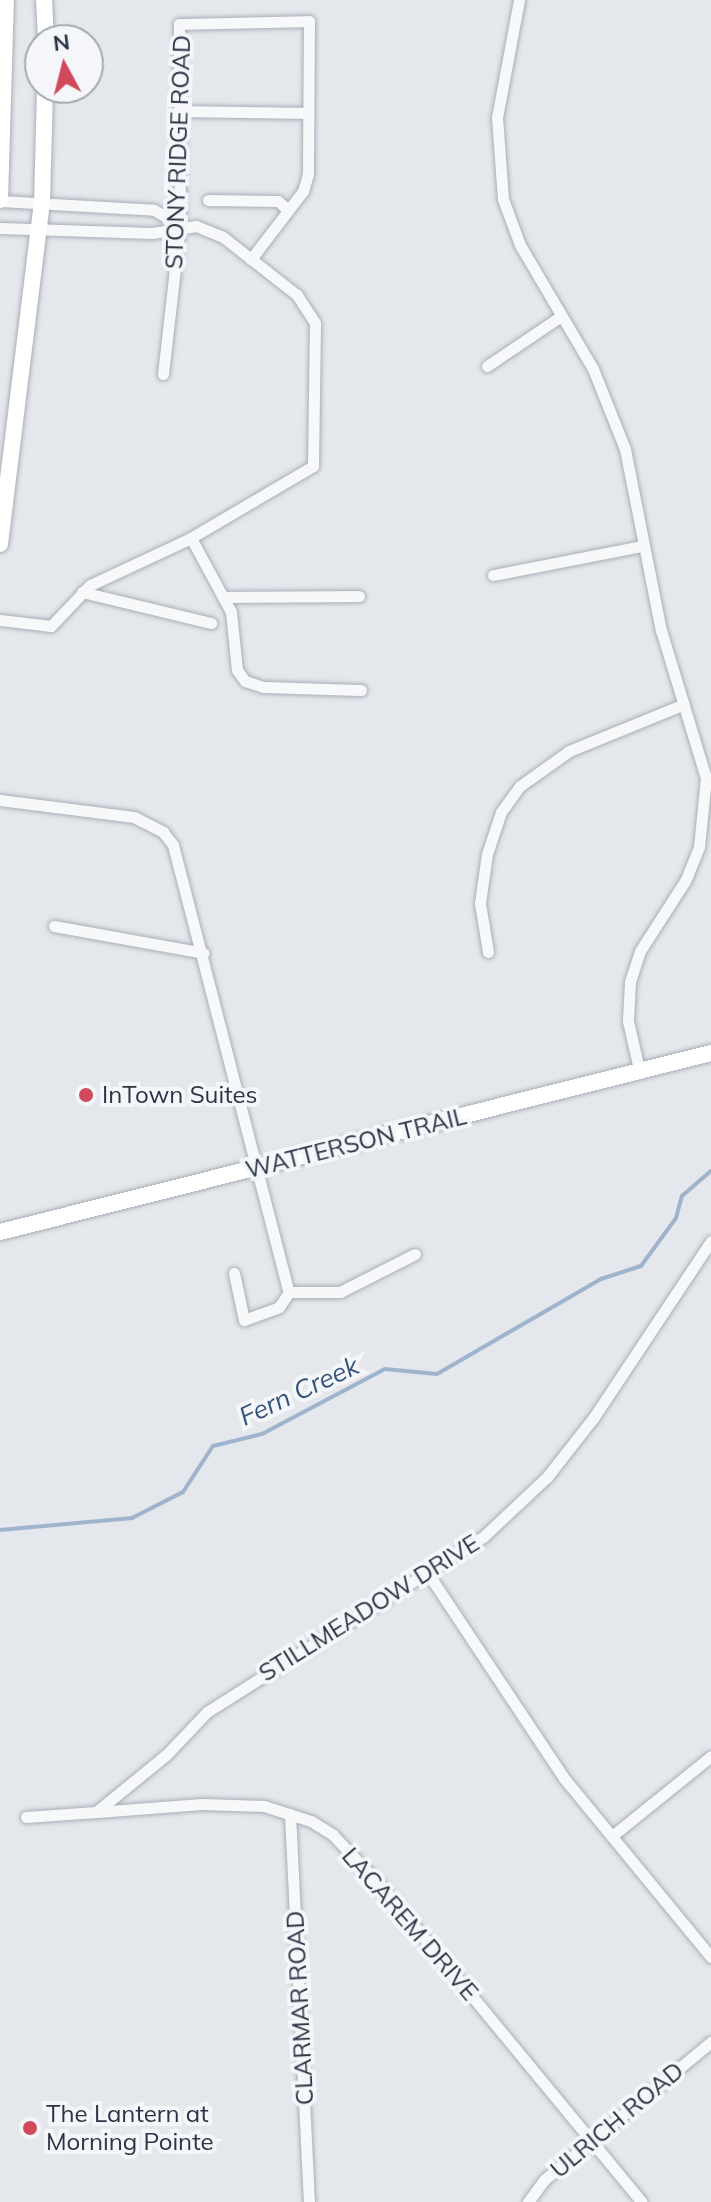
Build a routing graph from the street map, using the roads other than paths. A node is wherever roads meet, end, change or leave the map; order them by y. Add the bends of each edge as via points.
1 (6, 0) edge
2 (44, 0) edge
3 (519, 0) edge
4 (45, 24) edge
5 (45, 104) edge
6 (180, 111) junction
7 (308, 113) junction
8 (208, 200) dead end
9 (0, 201) edge
10 (42, 204) junction
11 (288, 210) junction
12 (180, 225) junction
13 (0, 228) edge
14 (38, 230) junction
15 (251, 259) junction
16 (561, 316) junction
17 (487, 366) dead end
18 (163, 374) dead end
19 (191, 538) junction
20 (0, 544) edge
21 (642, 546) junction
22 (493, 575) dead end
23 (82, 592) junction
24 (359, 596) dead end
25 (223, 597) junction
26 (0, 620) edge
27 (211, 623) dead end
28 (361, 690) dead end
29 (684, 704) junction
30 (0, 800) edge
31 (54, 926) dead end
32 (488, 952) dead end
33 (204, 953) junction
34 (711, 1053) edge
35 (639, 1069) junction
36 (260, 1168) junction
37 (1, 1231) edge
38 (711, 1241) edge
39 (415, 1254) dead end
40 (234, 1273) dead end
41 (289, 1292) junction
42 (429, 1575) junction
43 (711, 1756) edge
44 (96, 1812) junction
45 (290, 1814) junction
46 (26, 1817) dead end
47 (612, 1836) junction
48 (711, 1957) edge
49 (711, 2042) edge
50 (591, 2140) junction
51 (309, 2202) edge
52 (528, 2202) edge
53 (642, 2202) edge

1 - 9 main road
2 - 4 main road
3 - 16 street via 497,117 500,182 520,245
5 - 10 main road
6 - 7 street
6 - 7 street, STONY RIDGE ROAD via 179,24 309,21
6 - 12 street, STONY RIDGE ROAD
7 - 11 street, STONY RIDGE ROAD via 308,174
8 - 11 street via 278,201
9 - 10 street
10 - 12 street via 154,210
10 - 14 main road
11 - 15 street, STONY RIDGE ROAD
12 - 14 street via 152,233
12 - 15 street via 223,237
12 - 18 street, STONY RIDGE ROAD
13 - 14 street
14 - 20 main road
15 - 19 street via 312,313 313,466
16 - 17 street
16 - 21 street via 612,413 630,468
19 - 23 street
19 - 25 street
21 - 22 street
21 - 29 street
23 - 26 street via 51,626
23 - 27 street
24 - 25 street
25 - 28 street via 236,629 237,670 245,681 263,687
29 - 32 street via 569,751 520,786 501,812 487,854 480,903
29 - 35 street via 706,778 704,826 685,881 640,951 630,982 628,1021
30 - 33 street via 134,817 163,832 179,856
31 - 33 street
33 - 36 street
34 - 35 main road, WATTERSON TRAIL
35 - 36 main road, WATTERSON TRAIL
36 - 37 main road, WATTERSON TRAIL
36 - 41 street
38 - 42 street, STILLMEADOW DRIVE via 625,1373 547,1477 483,1537
39 - 41 street via 340,1292
40 - 41 street via 244,1320 279,1307
42 - 44 street, STILLMEADOW DRIVE via 217,1705
42 - 47 street via 505,1696
43 - 47 street
44 - 45 street, LACAREM DRIVE via 231,1803
44 - 46 street
45 - 50 street, LACAREM DRIVE via 322,1828 357,1859
45 - 51 street, CLARMAR ROAD
47 - 48 street
49 - 50 street, ULRICH ROAD
50 - 52 street, ULRICH ROAD via 544,2180
50 - 53 street, LACAREM DRIVE

